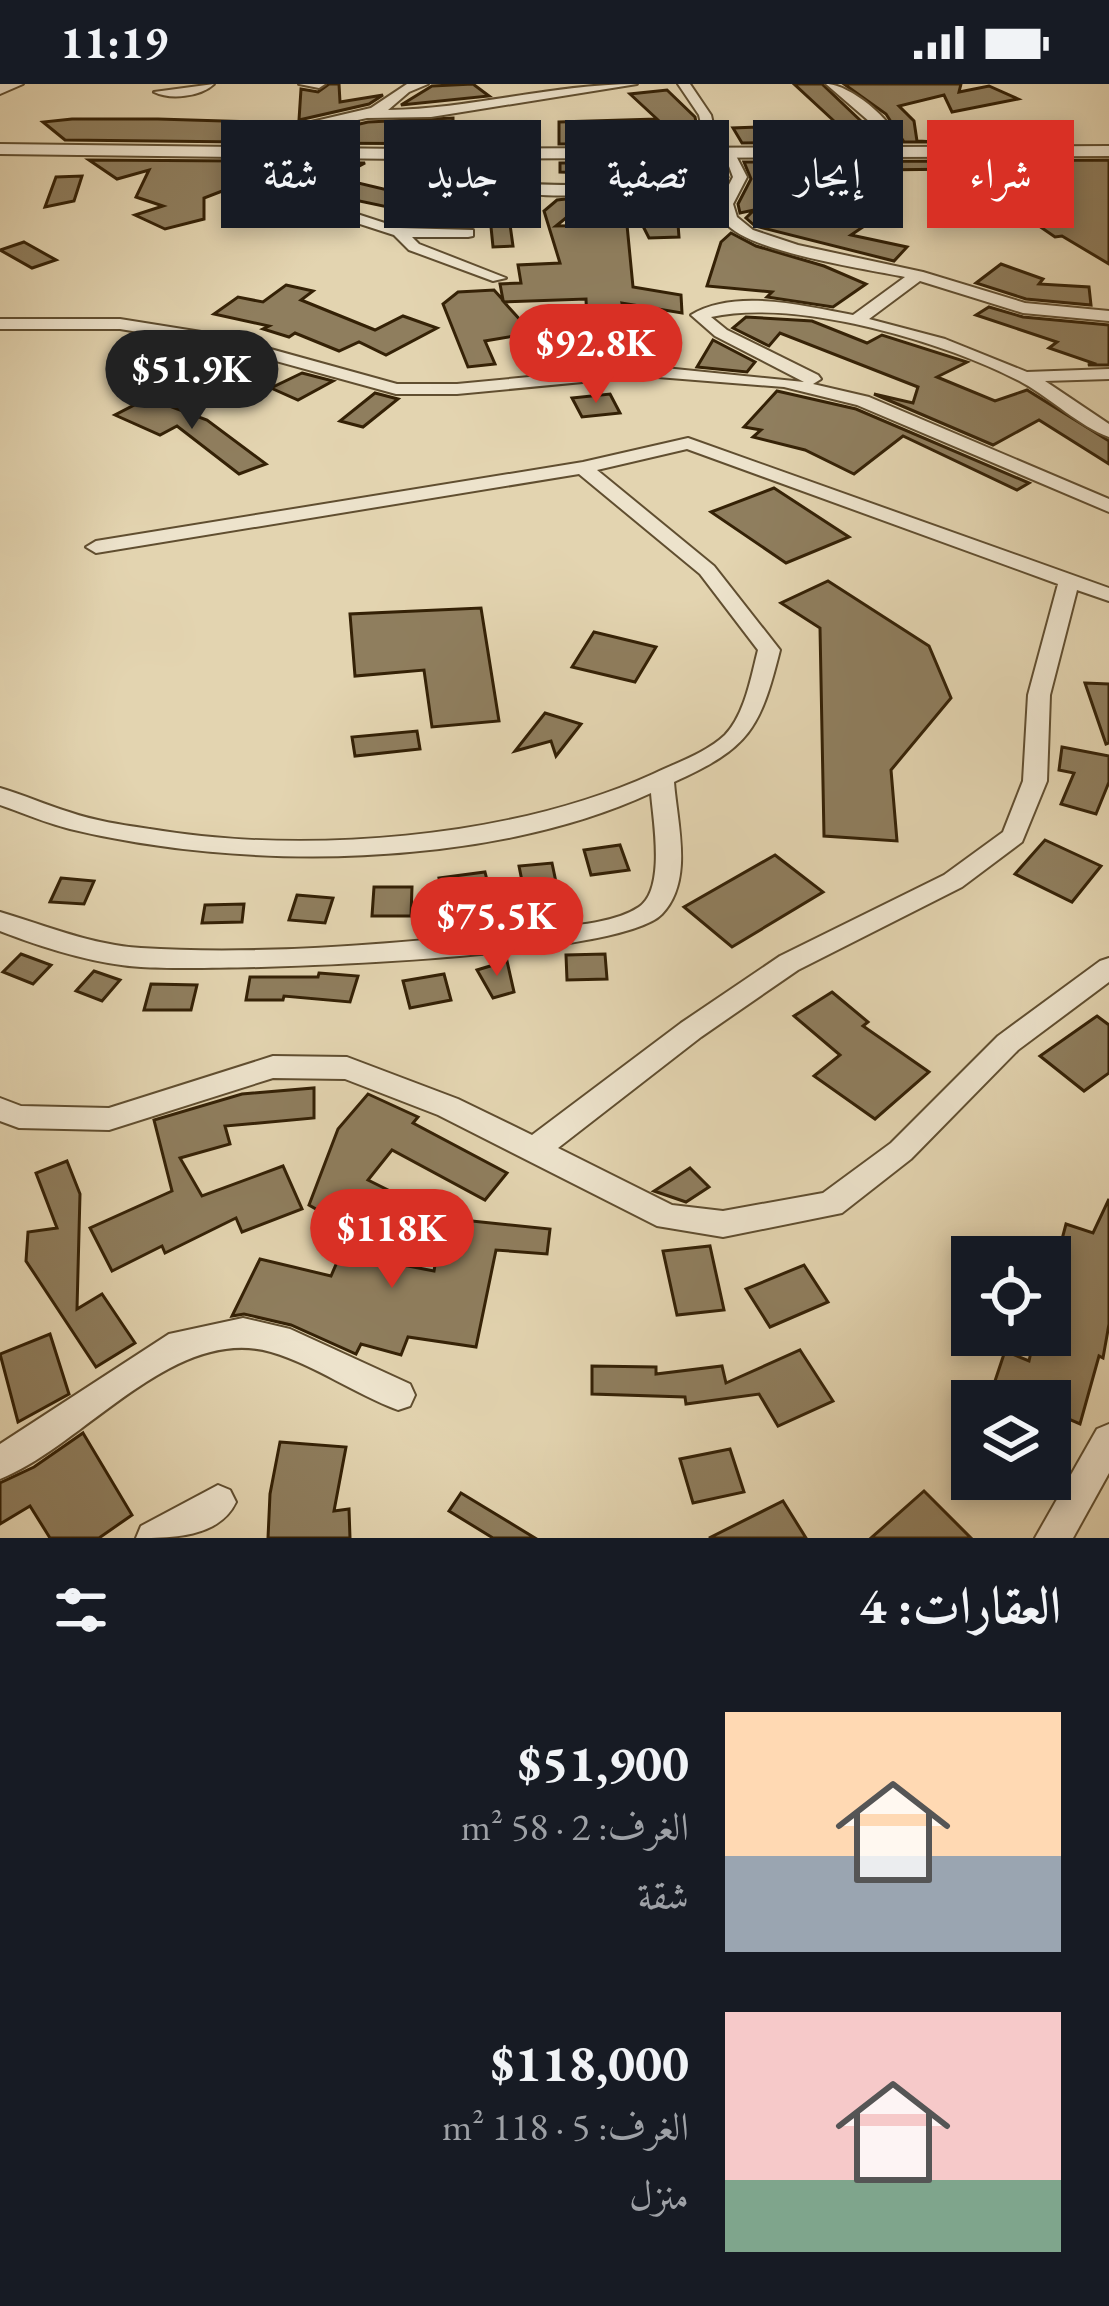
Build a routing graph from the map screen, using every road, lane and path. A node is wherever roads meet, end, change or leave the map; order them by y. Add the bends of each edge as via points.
1 (15, 84) edge
2 (208, 84) edge
3 (305, 84) edge
4 (319, 84) edge
5 (422, 84) edge
6 (631, 84) edge
7 (684, 84) edge
8 (832, 84) edge
9 (0, 89) edge
10 (160, 92) dead end
11 (364, 114) junction
12 (338, 120) edge
13 (707, 120) edge
14 (876, 120) edge
15 (0, 146) edge
16 (903, 146) edge
17 (1109, 148) edge
18 (221, 149) edge
19 (360, 149) edge
20 (565, 150) edge
21 (729, 151) edge
22 (729, 162) edge
23 (729, 198) edge
24 (729, 215) edge
25 (360, 219) edge
26 (399, 232) junction
27 (468, 232) dead end
28 (918, 275) junction
29 (498, 278) dead end
30 (1109, 316) edge
31 (854, 322) junction
32 (0, 323) edge
33 (1109, 374) edge
34 (1022, 376) junction
35 (863, 401) junction
36 (1109, 432) edge
37 (583, 468) junction
38 (1109, 506) edge
39 (95, 547) dead end
40 (1069, 580) junction
41 (1109, 595) edge
42 (662, 782) junction
43 (0, 796) edge
44 (0, 921) edge
45 (1109, 968) edge
46 (0, 1109) edge
47 (534, 1150) junction
48 (398, 1396) dead end
49 (1109, 1440) edge
50 (0, 1463) edge
51 (218, 1502) dead end
52 (154, 1538) edge
53 (1053, 1538) edge

1 - 9 street
2 - 10 street
3 - 4 street
5 - 11 street via 398,89 388,105
6 - 11 street via 431,113
7 - 13 street
8 - 14 street
11 - 12 street
15 - 18 street
16 - 17 street
17 - 21 street
19 - 20 street
22 - 23 street via 740,177
24 - 28 street via 748,233 794,249
25 - 26 street
26 - 27 street
26 - 29 street via 414,247
28 - 30 street via 1023,308
28 - 31 street
31 - 34 street
31 - 35 street via 759,306 699,316
32 - 35 street via 120,324 220,340 396,389 645,371 784,382
33 - 34 street
34 - 36 street
35 - 38 street
37 - 39 street
37 - 40 street via 688,443
37 - 42 street via 707,570 769,650 735,738
40 - 41 street
40 - 47 street via 1039,694 1035,781 1013,836 952,881 789,963
42 - 43 street via 495,831 319,849 143,838
42 - 44 street via 667,886 649,913 609,930 453,947 138,958
45 - 47 street via 1008,1043 901,1151 831,1204 723,1224 668,1217
46 - 47 street via 19,1117 109,1119 273,1066 347,1069
48 - 50 street via 278,1339 243,1332 181,1344
49 - 53 street
51 - 52 street

